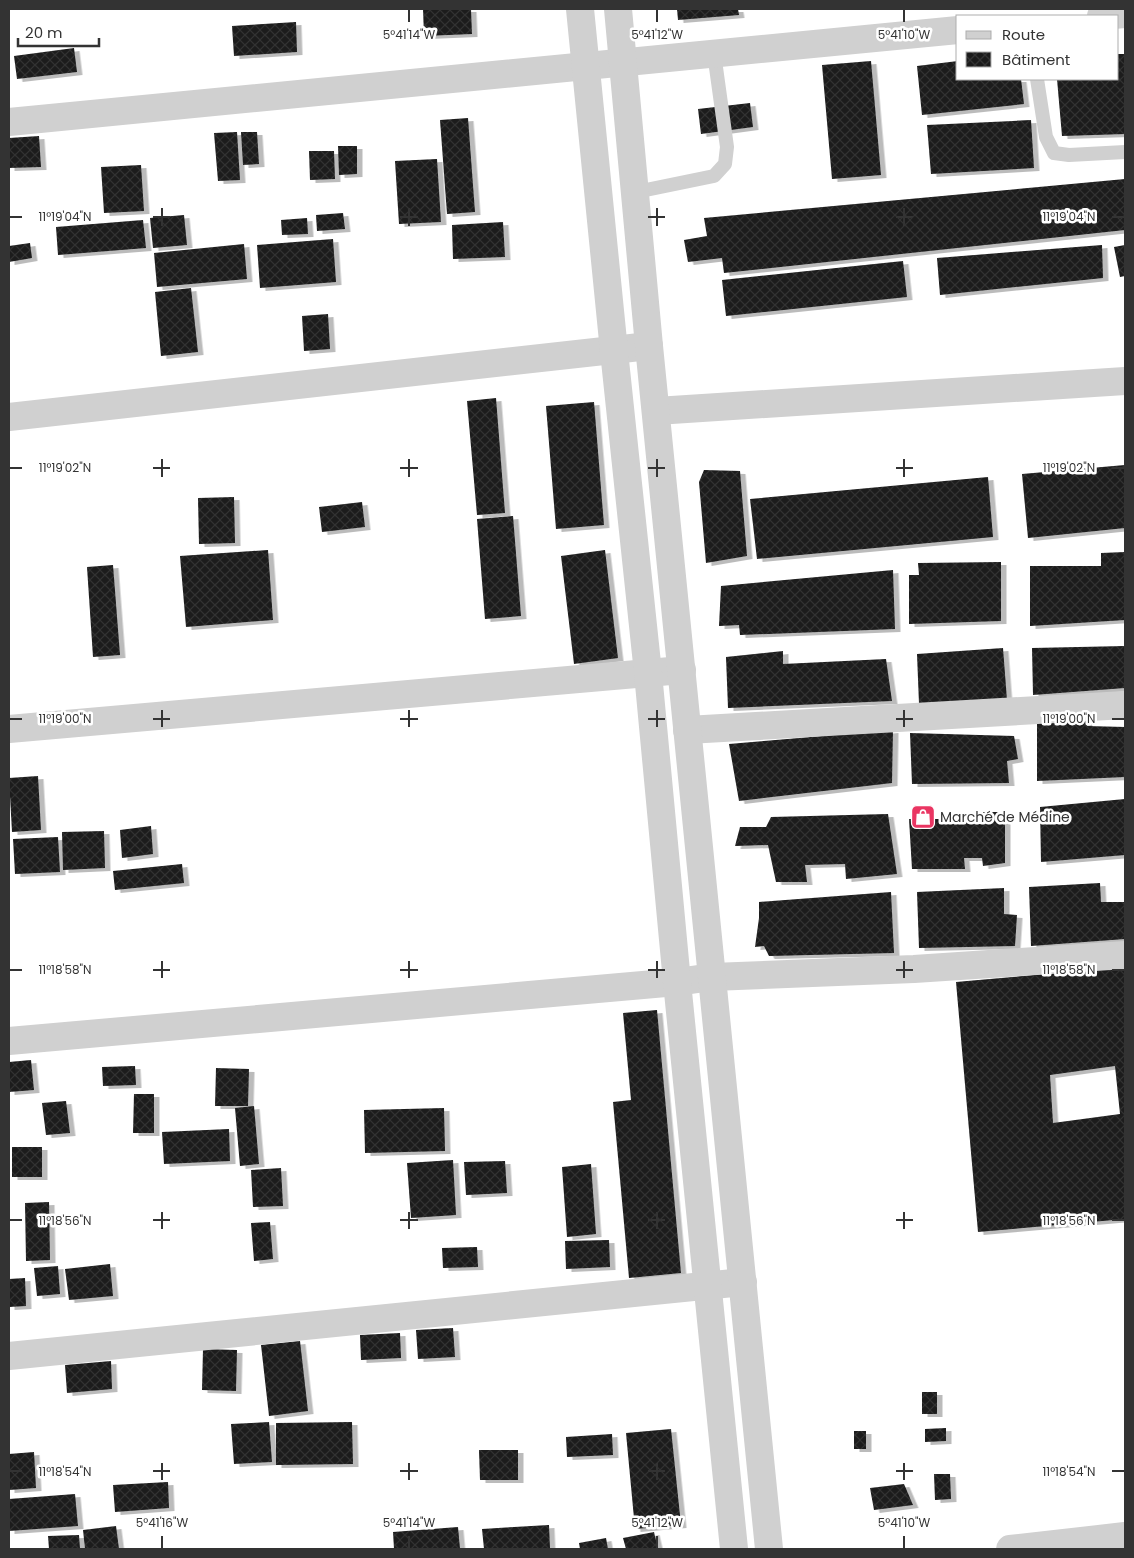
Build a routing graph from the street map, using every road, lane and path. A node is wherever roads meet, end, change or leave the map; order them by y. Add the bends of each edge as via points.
1 (580, 9) edge
2 (618, 9) edge
3 (956, 30) edge
4 (714, 53) junction
5 (624, 61) junction
6 (587, 66) junction
7 (1037, 80) edge
8 (9, 122) edge
9 (1125, 152) edge
10 (636, 192) junction
11 (649, 346) junction
12 (614, 350) junction
13 (1125, 381) edge
14 (656, 411) junction
15 (9, 417) edge
16 (682, 670) junction
17 (648, 672) junction
18 (1125, 705) edge
19 (9, 729) edge
20 (687, 730) junction
21 (1125, 954) edge
22 (712, 977) junction
23 (677, 982) junction
24 (9, 1041) edge
25 (743, 1282) junction
26 (708, 1286) junction
27 (9, 1356) edge
28 (1125, 1536) edge
29 (734, 1549) edge
30 (769, 1549) edge
31 (1010, 1549) edge

1 - 6 street
2 - 5 street
3 - 4 street
4 - 5 street
4 - 10 lane via 727,147 725,164 714,176
5 - 6 street
5 - 10 street
6 - 8 street
6 - 12 street
7 - 9 lane via 1046,136 1054,153 1069,156
10 - 11 street
11 - 12 street
11 - 14 street
12 - 15 street
12 - 17 street
13 - 14 street
14 - 16 street
16 - 17 street
16 - 20 street
17 - 19 street
17 - 23 street
18 - 20 street
20 - 22 street
21 - 22 street via 914,969
22 - 23 street
22 - 25 street
23 - 24 street
23 - 26 street
25 - 26 street
25 - 30 street
26 - 27 street
26 - 29 street
28 - 31 street

